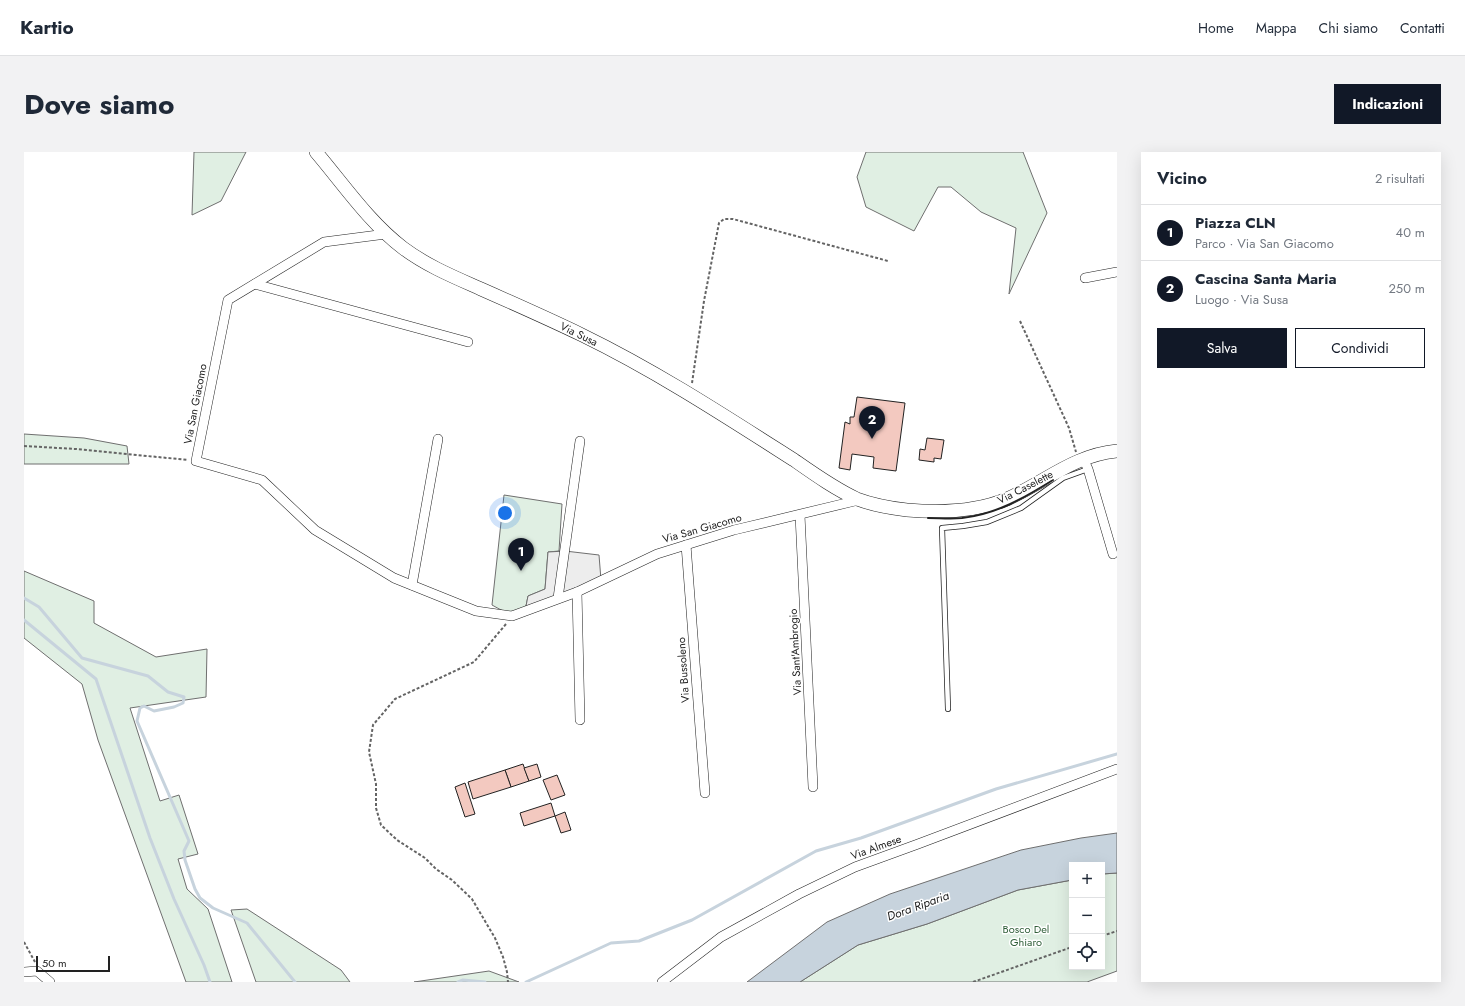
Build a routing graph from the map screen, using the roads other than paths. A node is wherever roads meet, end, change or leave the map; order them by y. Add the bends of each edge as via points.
1 (316, 152) edge
2 (386, 234) junction
3 (1117, 272) edge
4 (1085, 278) dead end
5 (255, 284) junction
6 (468, 342) dead end
7 (438, 439) dead end
8 (580, 441) dead end
9 (1117, 451) edge
10 (1086, 464) junction
11 (859, 500) junction
12 (800, 515) junction
13 (686, 545) junction
14 (1113, 554) dead end
15 (412, 585) junction
16 (577, 592) junction
17 (558, 598) junction
18 (948, 709) dead end
19 (580, 720) dead end
20 (1117, 768) edge
21 (813, 787) dead end
22 (704, 793) dead end
23 (24, 972) edge
24 (50, 982) edge
25 (662, 982) edge

1 - 2 main road, Via Susa via 372,221
2 - 5 street, Via San Giacomo via 324,242
2 - 11 main road, Via Susa via 416,257 442,272 579,333 619,354 690,394 828,483
3 - 4 street
5 - 6 street
5 - 15 street, Via San Giacomo via 228,300 196,461 262,480 315,530 394,578
7 - 15 street
8 - 17 street
9 - 10 main road, Via Caselette via 1096,454
10 - 11 main road, Via Caselette via 1067,465 1009,498 970,510 908,510
10 - 14 street
10 - 18 lane via 1021,508 987,522 942,528
11 - 12 street, Via San Giacomo
12 - 13 street, Via San Giacomo via 734,530
12 - 21 street, Via Sant'Ambrogio
13 - 16 street, Via San Giacomo via 657,554
13 - 22 street, Via Bussoleno
15 - 17 street, Via San Giacomo via 476,611 512,616
16 - 17 street, Via San Giacomo
16 - 19 street
20 - 25 street, Via Almese via 855,866 721,937
23 - 24 street via 37,971

